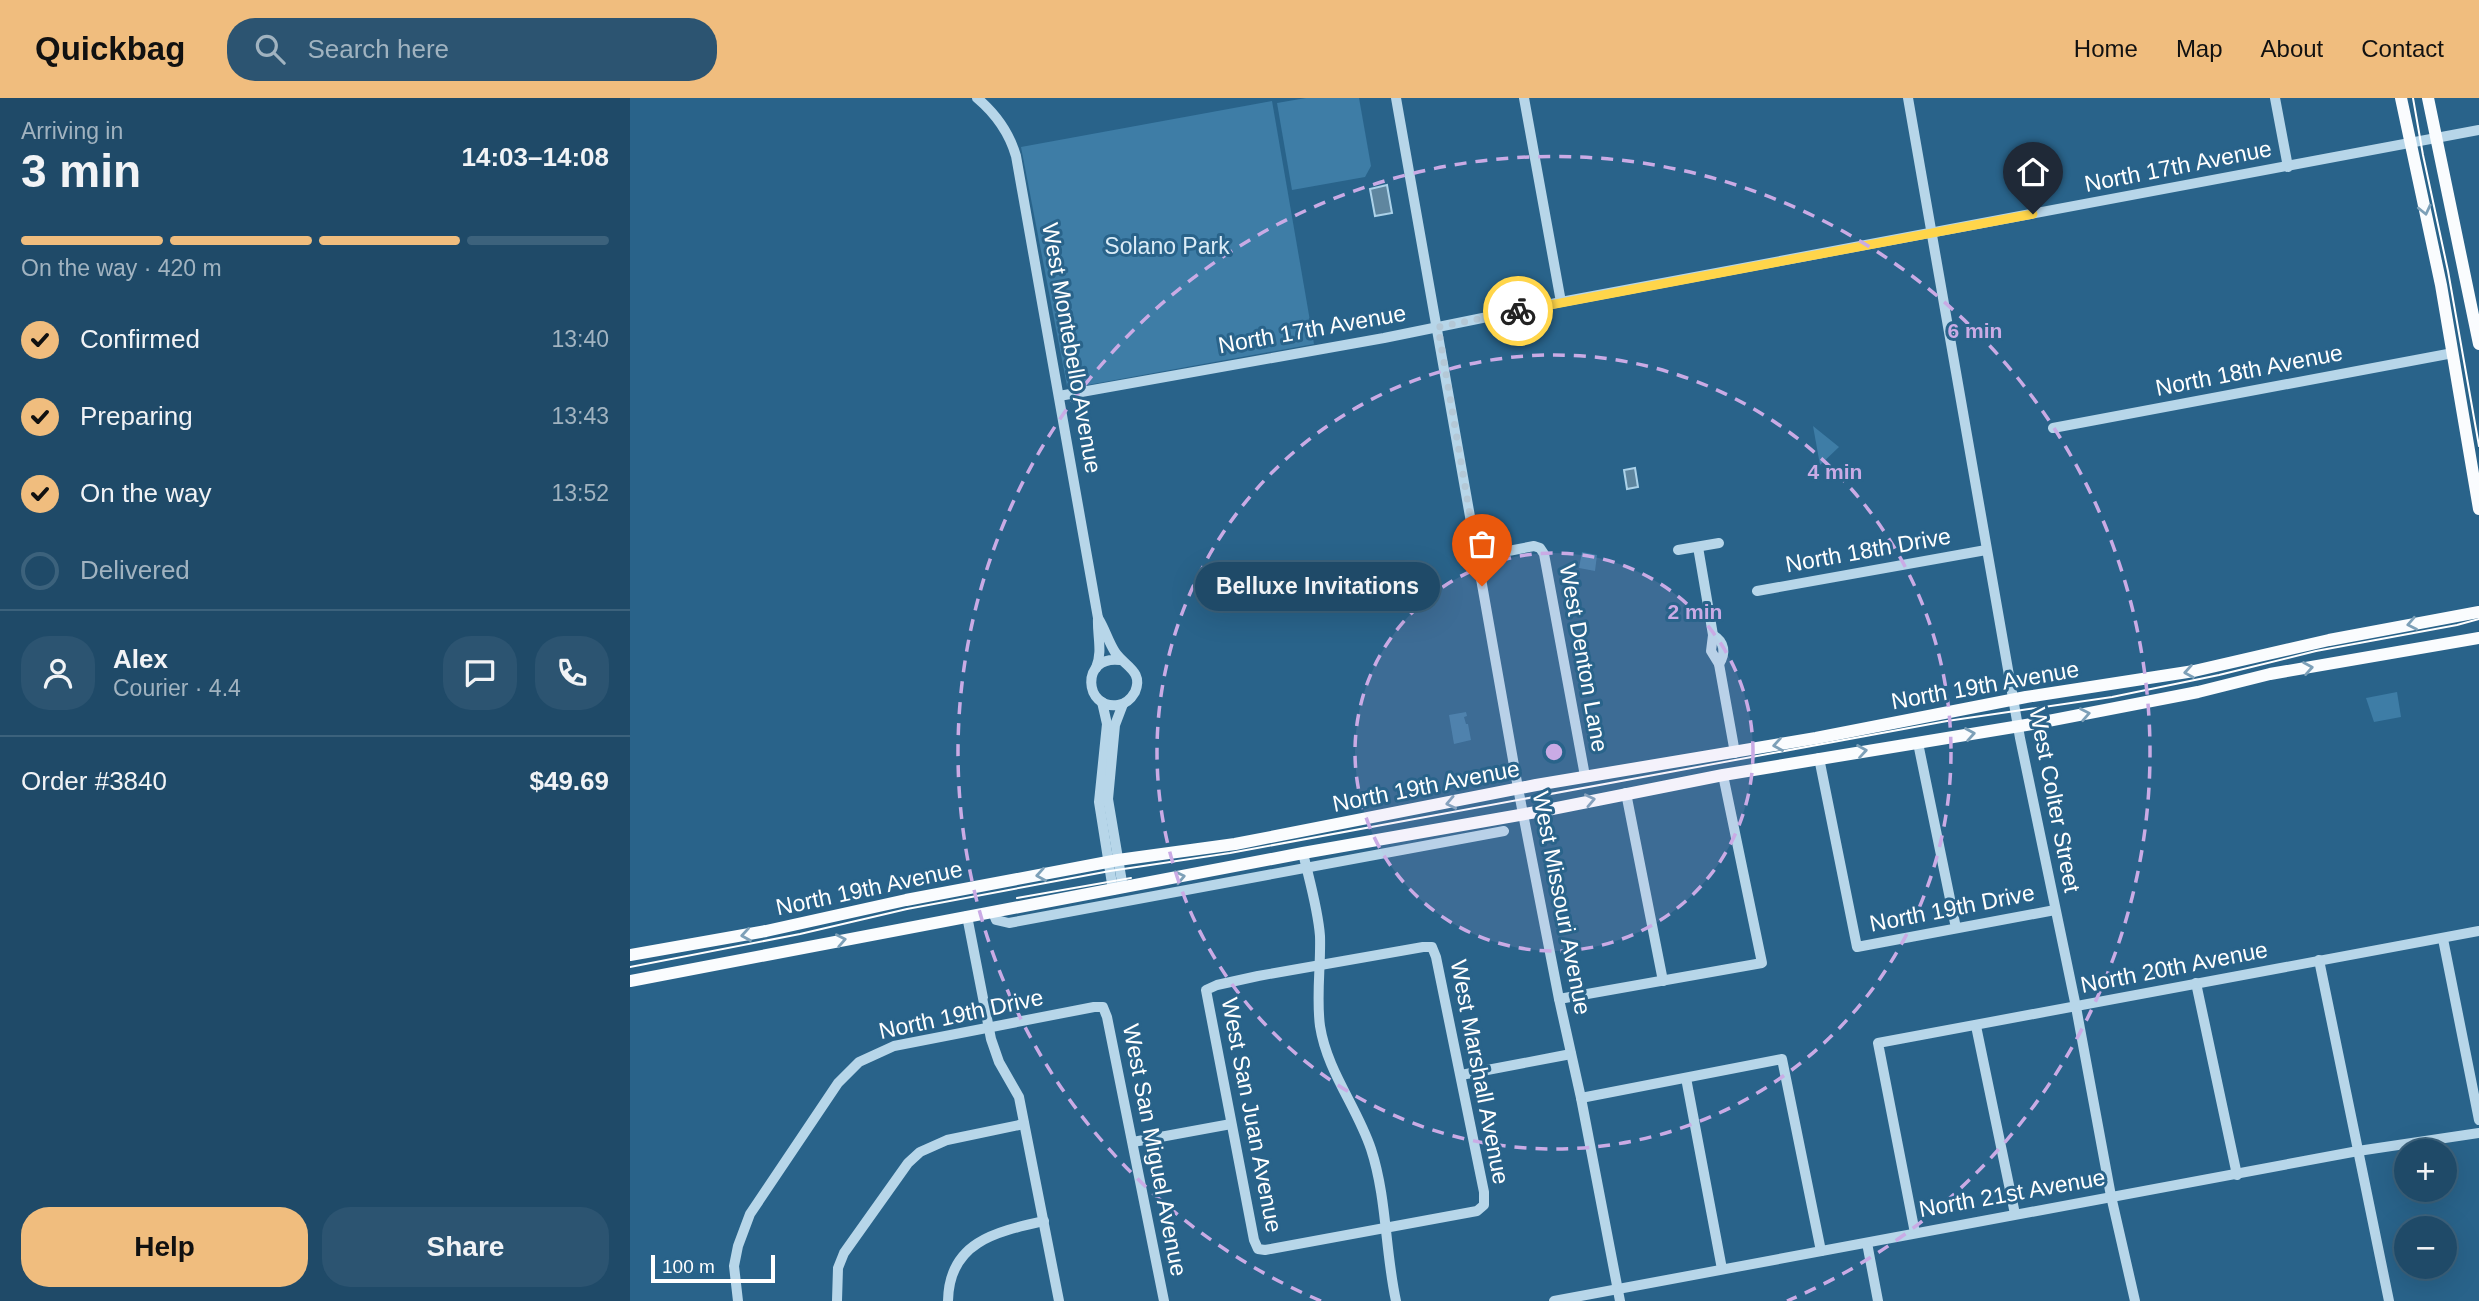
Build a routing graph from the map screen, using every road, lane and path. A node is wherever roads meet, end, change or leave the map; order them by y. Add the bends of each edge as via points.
1 (977, 98) edge
2 (1396, 98) edge
3 (1524, 98) edge
4 (1908, 98) edge
5 (2275, 98) edge
6 (2401, 98) edge
7 (2428, 98) edge
8 (2479, 130) edge
9 (2437, 138) junction
10 (2409, 144) junction
11 (2288, 167) junction
12 (1931, 233) junction
13 (1561, 302) junction
14 (1438, 327) junction
15 (2479, 344) edge
16 (2453, 353) junction
17 (1059, 396) junction
18 (2053, 428) dead end
19 (2479, 509) edge
20 (1719, 543) dead end
21 (1698, 547) junction
22 (1678, 550) dead end
23 (1986, 550) junction
24 (1477, 557) junction
25 (1757, 591) dead end
26 (2479, 612) edge
27 (1098, 618) junction
28 (2479, 638) edge
29 (1120, 660) junction
30 (1096, 668) junction
31 (2013, 700) junction
32 (1102, 702) junction
33 (1123, 704) junction
34 (2018, 726) junction
35 (1918, 743) junction
36 (1735, 752) junction
37 (1819, 758) junction
38 (1723, 775) junction
39 (1585, 776) junction
40 (1518, 788) junction
41 (1626, 793) junction
42 (1524, 815) junction
43 (1504, 831) dead end
44 (1303, 853) junction
45 (1113, 861) junction
46 (1306, 868) junction
47 (1118, 889) junction
48 (2055, 909) junction
49 (993, 912) junction
50 (967, 916) junction
51 (1956, 929) junction
52 (2479, 931) edge
53 (2443, 939) junction
54 (630, 955) edge
55 (2319, 960) junction
56 (1319, 965) junction
57 (630, 981) edge
58 (1663, 981) junction
59 (2196, 983) junction
60 (1559, 999) junction
61 (1103, 1007) joint
62 (2076, 1007) junction
63 (1976, 1026) junction
64 (989, 1027) junction
65 (1572, 1054) junction
66 (1461, 1075) junction
67 (1686, 1078) junction
68 (1581, 1098) junction
69 (2479, 1120) edge
70 (1024, 1124) junction
71 (1231, 1124) junction
72 (2479, 1133) edge
73 (1133, 1142) junction
74 (2358, 1151) junction
75 (2237, 1175) junction
76 (2111, 1196) junction
77 (2015, 1214) junction
78 (1044, 1221) junction
79 (1386, 1228) junction
80 (1915, 1233) junction
81 (1867, 1243) junction
82 (1821, 1251) junction
83 (1723, 1269) junction
84 (1619, 1295) edge
85 (738, 1301) edge
86 (837, 1301) edge
87 (948, 1301) edge
88 (1059, 1301) edge
89 (1164, 1301) edge
90 (1396, 1301) edge
91 (1554, 1301) edge
92 (1878, 1301) edge
93 (2135, 1301) edge
94 (2389, 1301) edge

1 - 17 street, West Montebello Avenue via 1012,141
2 - 14 street, West Missouri Avenue
3 - 13 street
4 - 12 street, West Colter Street
5 - 11 street
6 - 10 main road
7 - 9 main road
8 - 9 street, North 17th Avenue
9 - 10 street, North 17th Avenue
9 - 15 main road
10 - 11 street, North 17th Avenue
10 -> 16 main road
11 - 12 street, North 17th Avenue
12 - 13 street, North 17th Avenue
12 - 23 street, West Colter Street
13 - 14 street, North 17th Avenue
14 - 17 street, North 17th Avenue
14 - 24 street, West Missouri Avenue
16 - 18 street, North 18th Avenue
16 - 19 main road
17 - 27 street, West Montebello Avenue
20 - 21 street
21 - 22 street
21 - 36 street via 1713,635 1724,647 1719,664
23 - 25 street, North 18th Drive
23 - 31 street, West Colter Street
24 - 39 street, West Denton Lane via 1534,546 1544,554
24 - 40 street, West Missouri Avenue
26 -> 31 main road, North 19th Avenue via 2194,671
27 - 29 street, West Montebello Avenue
27 - 30 street, West Montebello Avenue via 1101,654
34 -> 28 main road, North 19th Avenue via 2270,674
29 - 30 street via 1107,660
29 - 33 street, West Montebello Avenue via 1132,667 1137,687
30 - 32 street via 1091,686
31 - 34 street, West Colter Street
31 -> 36 main road, North 19th Avenue
32 - 33 street
32 - 45 street via 1107,724 1099,802
33 - 45 street via 1115,725 1108,799
35 -> 34 main road, North 19th Avenue
34 - 48 street, West Colter Street
37 -> 35 main road, North 19th Avenue
35 - 51 street
36 - 39 main road, North 19th Avenue
37 - 38 main road, North 19th Avenue
37 - 51 street, North 19th Drive via 1857,947
38 - 41 main road, North 19th Avenue
38 - 58 street via 1762,963
39 - 40 main road, North 19th Avenue
40 - 42 street, West Missouri Avenue
40 -> 45 main road, North 19th Avenue via 1287,835
42 -> 41 main road, North 19th Avenue
41 - 58 street
42 - 44 main road, North 19th Avenue
42 - 60 street, West Missouri Avenue
43 - 46 street, North 19th Avenue
44 - 46 street
47 -> 44 main road, North 19th Avenue
45 - 47 street
45 -> 54 main road, North 19th Avenue
46 - 49 street, North 19th Avenue via 1009,923 996,920
46 - 56 street via 1320,933
47 - 49 main road, North 19th Avenue
48 - 51 street, North 19th Drive
48 - 62 street, West Colter Street
49 - 50 main road, North 19th Avenue
57 -> 50 main road, North 19th Avenue
50 - 64 street
52 - 53 street, North 20th Avenue
53 - 55 street, North 20th Avenue
53 - 69 street
55 - 59 street, North 20th Avenue
55 - 74 street
56 - 66 street, West Marshall Avenue via 1432,947
56 - 71 street, West San Juan Avenue via 1206,990
56 - 79 street via 1324,1044 1372,1151
58 - 60 street
59 - 62 street, North 20th Avenue
59 - 75 street
60 - 65 street, West Missouri Avenue
61 - 64 street, North 19th Drive
61 - 73 street, West San Miguel Avenue
62 - 63 street, North 20th Avenue
62 - 76 street, West Colter Street
63 - 77 street
63 - 80 street, North 20th Avenue via 1878,1043
64 - 70 street via 999,1062 1019,1097
64 - 85 street, North 19th Drive via 894,1046 859,1062 838,1083 750,1214 734,1266
65 - 66 street
65 - 68 street, West Missouri Avenue
66 - 79 street, West Marshall Avenue via 1484,1205 1477,1211
67 - 68 street
67 - 82 street via 1782,1059
67 - 83 street
68 - 84 street, West Missouri Avenue
70 - 78 street
70 - 86 street via 933,1145 908,1163 844,1253 838,1268
71 - 73 street
71 - 79 street, West San Juan Avenue via 1258,1249
72 - 74 street, North 21st Avenue
73 - 89 street, West San Miguel Avenue
74 - 75 street, North 21st Avenue
74 - 94 street
75 - 76 street, North 21st Avenue
76 - 77 street, North 21st Avenue
76 - 93 street, West Colter Street
77 - 80 street, North 21st Avenue
78 - 87 street via 1006,1230 969,1248 950,1281
78 - 88 street
79 - 90 street
80 - 81 street, North 21st Avenue
81 - 82 street, North 21st Avenue
81 - 92 street
82 - 83 street, North 21st Avenue
83 - 84 street, North 21st Avenue
84 - 91 street, North 21st Avenue

